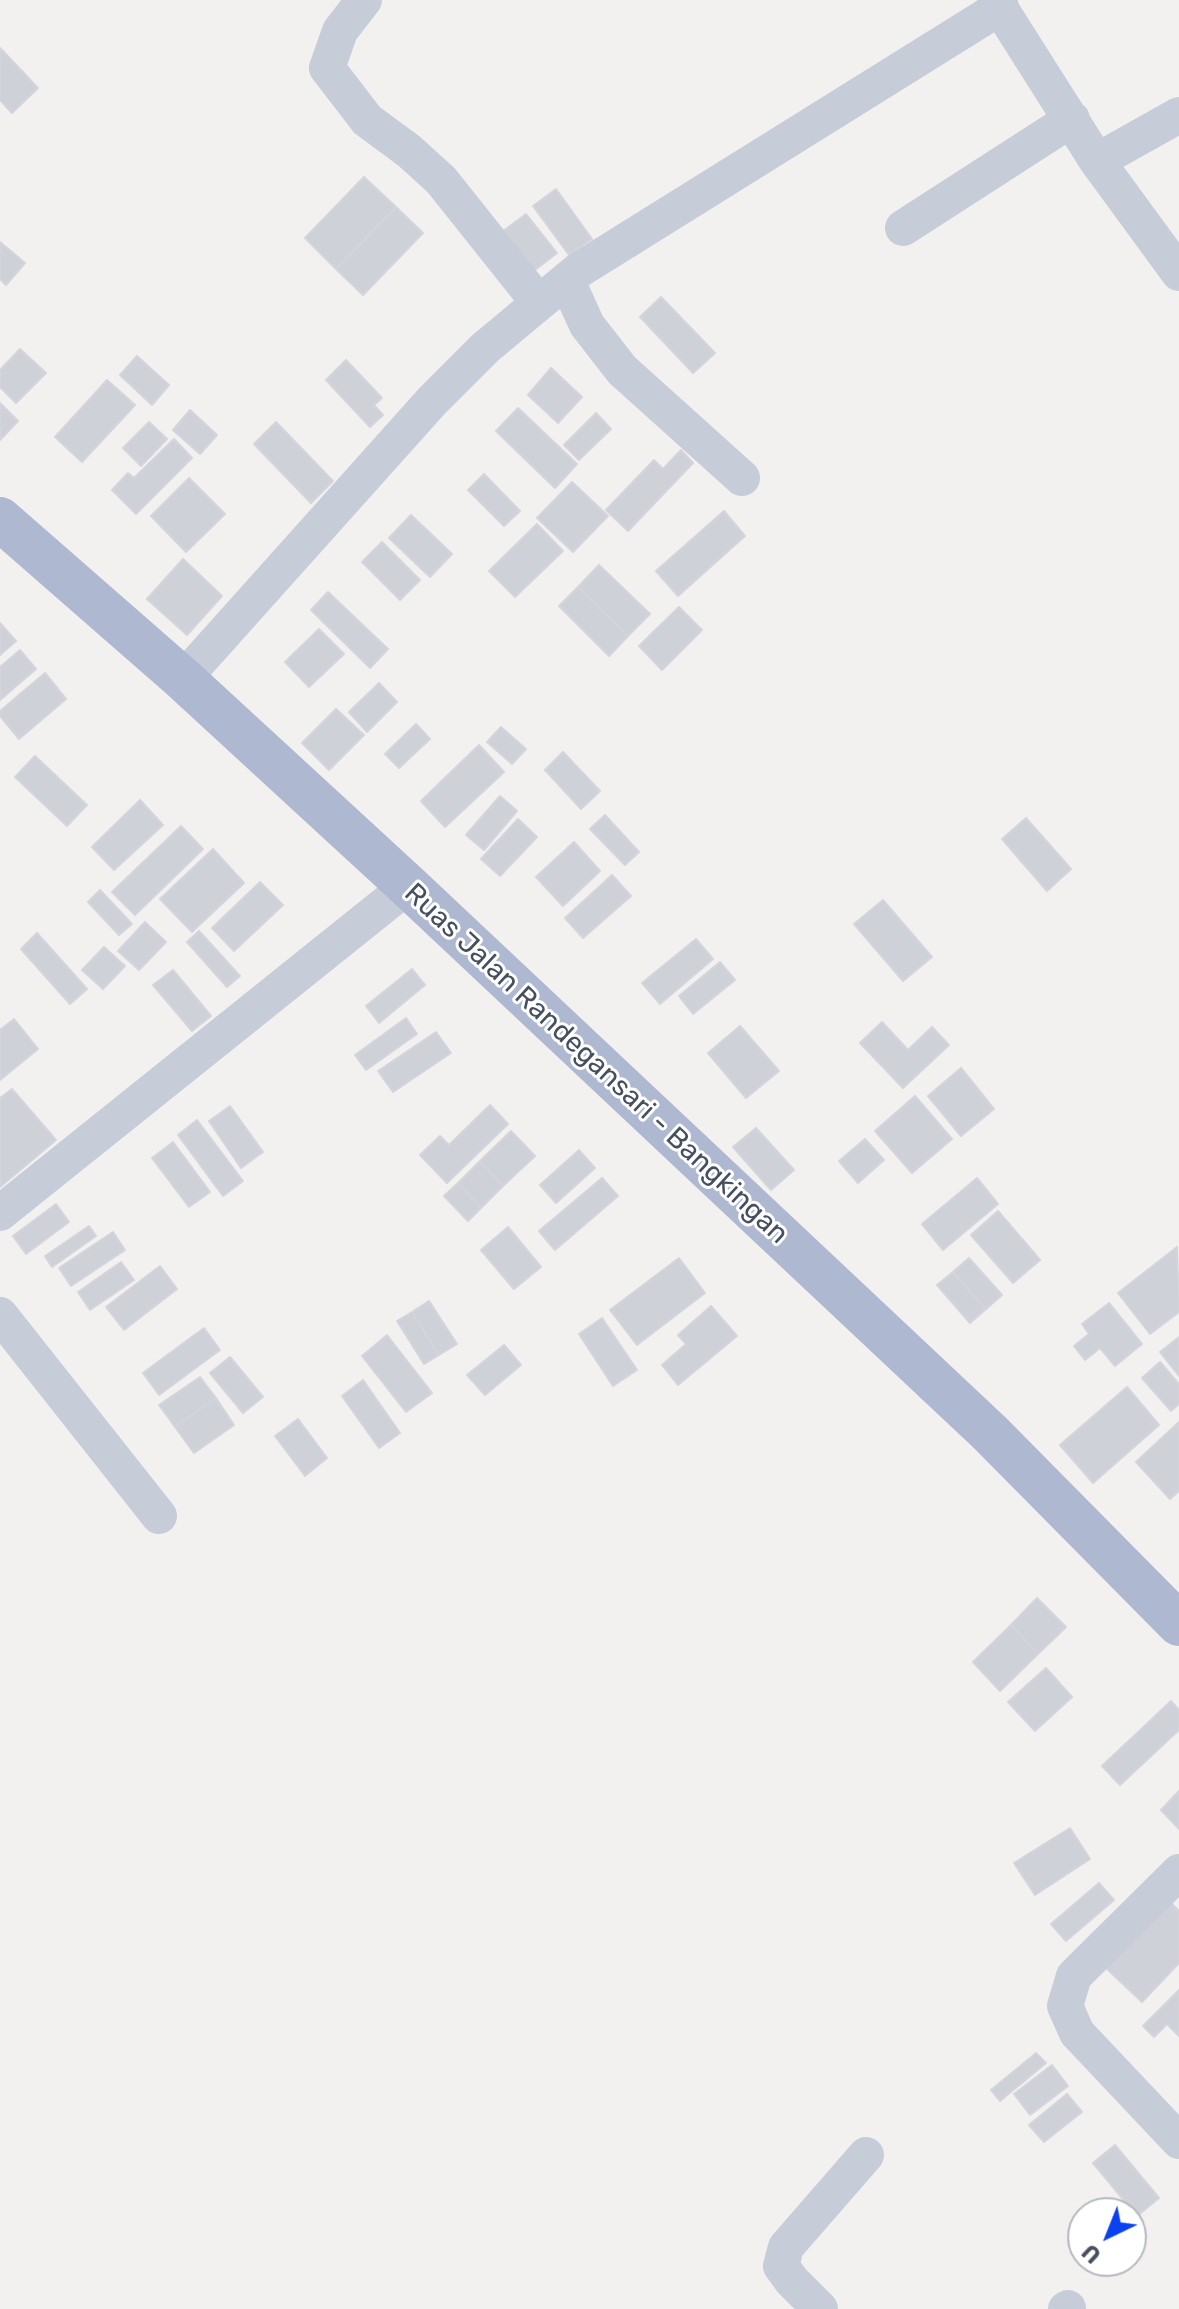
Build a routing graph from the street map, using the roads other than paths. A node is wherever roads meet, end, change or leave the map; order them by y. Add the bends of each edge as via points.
1 (364, 0) edge
2 (998, 4) edge
3 (1179, 115) edge
4 (1072, 119) junction
5 (1097, 161) junction
6 (903, 228) dead end
7 (1179, 273) edge
8 (567, 281) junction
9 (539, 303) junction
10 (742, 478) dead end
11 (0, 519) edge
12 (183, 679) junction
13 (408, 886) junction
14 (0, 1213) edge
15 (0, 1315) edge
16 (159, 1516) dead end
17 (1179, 1624) edge
18 (1179, 1872) edge
19 (1179, 2141) edge
20 (866, 2155) dead end
21 (820, 2309) edge

1 - 9 street via 340,31 327,68 367,120 441,180
2 - 4 street
2 - 8 street
3 - 5 street
4 - 5 street
4 - 6 street
5 - 7 street
8 - 9 street
8 - 10 street via 587,325 622,370
9 - 12 street via 432,401
11 - 12 main road, Ruas Jalan Randegansari - Bangkingan
12 - 13 main road, Ruas Jalan Randegansari - Bangkingan
13 - 14 street
13 - 17 main road, Ruas Jalan Randegansari - Bangkingan via 990,1433
15 - 16 street
18 - 19 street via 1074,1976 1065,2006 1077,2033
20 - 21 street via 786,2247 781,2266

